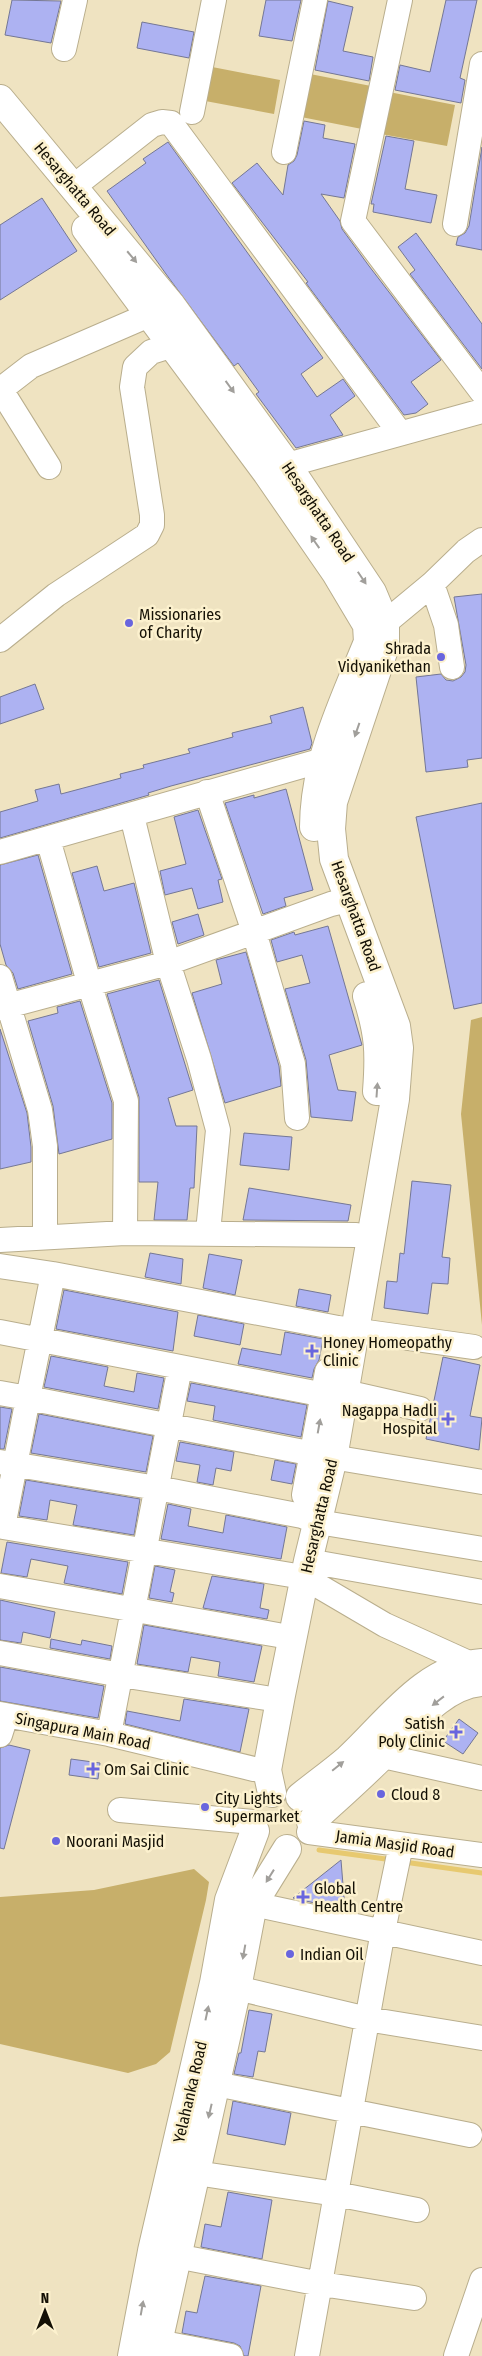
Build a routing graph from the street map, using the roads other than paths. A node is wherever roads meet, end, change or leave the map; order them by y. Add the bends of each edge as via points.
1 (75, 0) edge
2 (214, 0) edge
3 (315, 0) edge
4 (400, 0) edge
5 (64, 49) dead end
6 (482, 64) edge
7 (0, 99) edge
8 (192, 112) dead end
9 (0, 123) edge
10 (284, 152) dead end
11 (73, 187) junction
12 (455, 224) dead end
13 (161, 310) junction
14 (173, 345) junction
15 (0, 390) edge
16 (482, 392) edge
17 (482, 411) edge
18 (400, 433) junction
19 (49, 467) dead end
20 (277, 469) junction
21 (482, 540) edge
22 (432, 584) junction
23 (384, 623) junction
24 (0, 640) edge
25 (452, 667) dead end
26 (323, 760) junction
27 (207, 792) junction
28 (132, 816) junction
29 (48, 838) junction
30 (0, 852) edge
31 (339, 902) junction
32 (254, 932) junction
33 (168, 963) junction
34 (0, 977) edge
35 (90, 986) junction
36 (4, 1007) edge
37 (297, 1118) dead end
38 (208, 1232) junction
39 (124, 1233) junction
40 (356, 1235) junction
41 (45, 1236) junction
42 (0, 1240) edge
43 (0, 1266) edge
44 (53, 1274) junction
45 (347, 1329) junction
46 (0, 1332) edge
47 (38, 1340) junction
48 (474, 1347) dead end
49 (180, 1367) junction
50 (0, 1393) edge
51 (335, 1394) junction
52 (28, 1398) junction
53 (420, 1409) dead end
54 (170, 1425) junction
55 (324, 1456) junction
56 (7, 1464) edge
57 (482, 1482) edge
58 (157, 1488) junction
59 (310, 1519) junction
60 (1, 1531) edge
61 (482, 1549) edge
62 (145, 1551) junction
63 (301, 1571) junction
64 (0, 1586) edge
65 (482, 1592) edge
66 (134, 1610) junction
67 (278, 1635) junction
68 (0, 1653) edge
69 (478, 1670) edge
70 (121, 1675) junction
71 (266, 1698) junction
72 (2, 1721) edge
73 (109, 1734) junction
74 (383, 1756) junction
75 (482, 1778) edge
76 (261, 1797) junction
77 (300, 1797) junction
78 (120, 1810) dead end
79 (310, 1827) junction
80 (287, 1849) junction
81 (482, 1855) edge
82 (399, 1856) junction
83 (253, 1904) junction
84 (383, 1931) junction
85 (482, 1954) edge
86 (237, 1988) junction
87 (367, 2019) junction
88 (482, 2038) edge
89 (216, 2084) junction
90 (351, 2110) junction
91 (470, 2135) dead end
92 (196, 2173) junction
93 (336, 2194) junction
94 (417, 2210) dead end
95 (176, 2256) junction
96 (482, 2280) edge
97 (321, 2284) junction
98 (414, 2298) dead end
99 (156, 2349) edge
100 (132, 2356) edge
101 (231, 2356) edge
102 (307, 2356) edge
103 (456, 2356) edge

1 - 5 street
2 - 8 street
3 - 10 street
4 - 16 street via 353,221
6 - 12 street
7 - 11 main road, Hesarghatta Road
9 - 13 main road, Hesarghatta Road
11 -> 13 main road, Hesarghatta Road
11 - 18 street via 152,125 171,123
13 - 14 main road, Hesarghatta Road
13 - 15 street via 31,366
13 -> 20 main road, Hesarghatta Road
14 - 20 main road, Hesarghatta Road
14 - 24 street via 151,352 135,367 132,387 152,515 152,525 147,534 56,595
15 - 19 street
17 - 18 street
18 - 20 street
20 -> 23 main road, Hesarghatta Road via 372,592
26 -> 20 main road, Hesarghatta Road via 368,642 368,633 359,609
21 - 22 street
22 - 23 street
22 - 25 street via 446,624
23 -> 31 main road, Hesarghatta Road via 385,646 333,802 331,829
26 - 27 street
26 - 31 main road, Hesarghatta Road via 316,792 314,825 319,862
27 - 28 street
27 - 32 street
28 - 29 street
28 - 33 street
29 - 30 street
29 - 35 street
31 - 32 street
40 -> 31 main road, Hesarghatta Road via 375,1115 379,1057 374,1020
31 - 45 main road, Hesarghatta Road via 396,1026 399,1048 395,1099
32 - 33 street
32 - 37 street via 293,1064
33 - 35 street
33 - 38 street via 218,1130
34 - 36 street
35 - 36 street
35 - 39 street via 126,1101
36 - 41 street via 40,1110 45,1146
38 - 39 street
38 - 40 street
39 - 41 street
40 - 45 main road, Hesarghatta Road
41 - 42 street
43 - 44 street
44 - 45 street
44 - 47 street
45 - 48 street
45 - 51 main road, Hesarghatta Road
46 - 47 street
47 - 49 street
47 - 52 street
49 - 51 street
49 - 54 street
50 - 52 street
51 - 53 street
51 - 55 main road, Hesarghatta Road
52 - 54 street
52 - 56 street
54 - 55 street
54 - 58 street
55 - 57 street
55 - 59 main road, Hesarghatta Road
56 - 58 street
56 - 60 street
58 - 59 street
58 - 62 street
59 - 61 street
59 - 63 main road, Hesarghatta Road
60 - 62 street
62 - 63 street
62 - 66 street
63 - 65 street
63 - 67 main road, Hesarghatta Road
63 - 69 street via 385,1625
63 - 76 main road, Hesarghatta Road
64 - 66 street
66 - 67 street
66 - 70 street
67 - 71 main road, Hesarghatta Road
68 - 70 street
69 -> 74 main road via 420,1716
77 -> 69 main road via 347,1759 422,1687 447,1672
70 - 71 street
70 - 73 street
71 - 76 main road, Hesarghatta Road
72 - 73 street, Singapura Main Road
73 - 76 street, Singapura Main Road
74 - 75 street
74 - 79 main road
76 - 77 main road via 285,1791
76 - 78 street
76 - 80 main road via 268,1845
100 -> 76 main road, Yelahanka Road via 152,2251 204,2030 229,1900
77 - 79 main road via 310,1812
79 - 80 main road via 304,1840
79 - 82 street, Jamia Masjid Road
80 -> 83 main road, Yelahanka Road
81 - 82 street, Jamia Masjid Road
82 - 84 street
83 - 84 street
83 -> 86 main road, Yelahanka Road
84 - 85 street
84 - 87 street
86 - 87 street
86 - 89 main road, Yelahanka Road
87 - 88 street
87 - 90 street
89 - 90 street
89 -> 92 main road, Yelahanka Road
90 - 91 street
90 - 93 street
92 - 93 street
92 - 95 main road, Yelahanka Road
93 - 94 street
93 - 97 street
95 - 97 street
95 - 99 main road, Yelahanka Road
96 - 103 street
97 - 98 street
97 - 102 street
99 - 101 street

